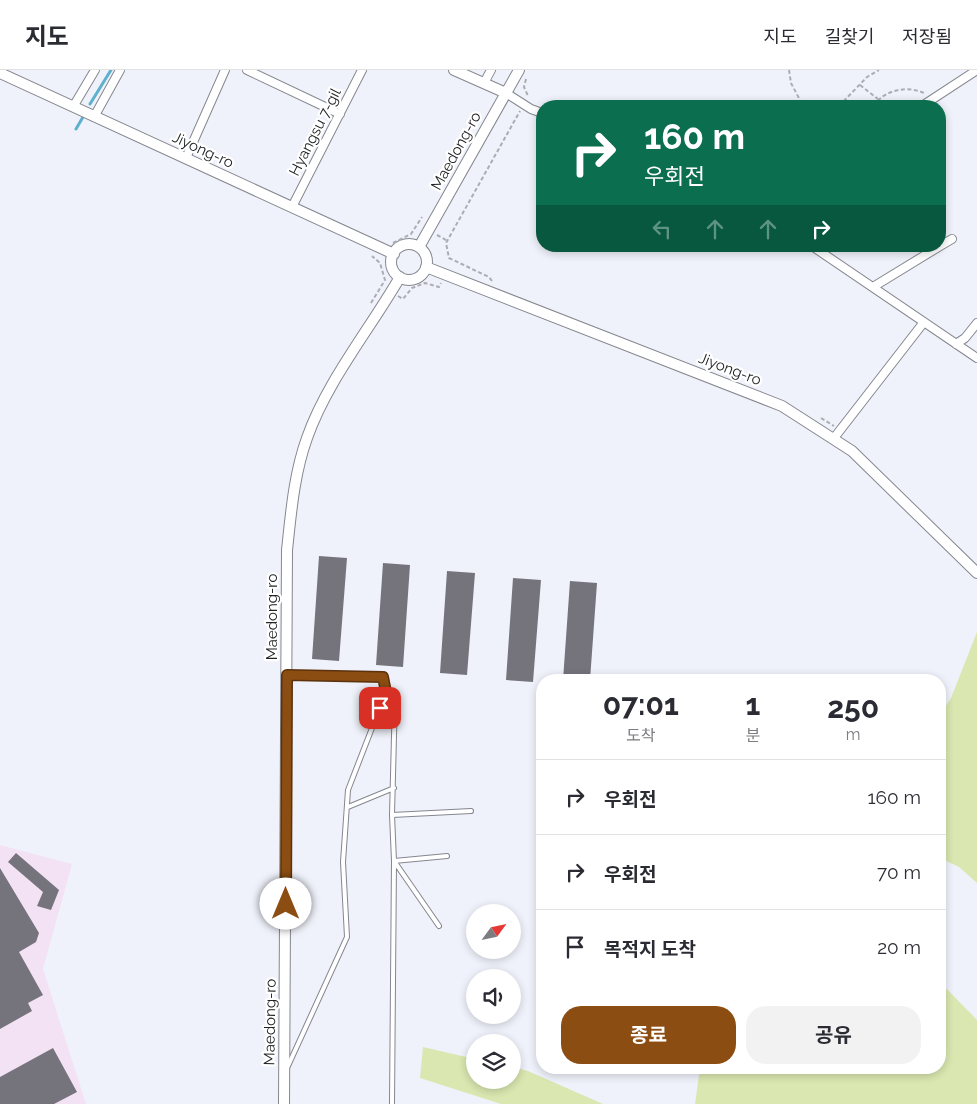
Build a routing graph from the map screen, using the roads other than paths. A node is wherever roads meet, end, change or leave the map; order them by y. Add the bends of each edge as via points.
1 (95, 70) edge
2 (120, 70) edge
3 (225, 70) edge
4 (247, 70) edge
5 (362, 70) edge
6 (454, 70) edge
7 (491, 70) edge
8 (977, 70) edge
9 (523, 72) edge
10 (0, 73) edge
11 (484, 82) junction
12 (506, 93) junction
13 (932, 100) edge
14 (73, 107) junction
15 (536, 111) edge
16 (340, 114) junction
17 (94, 117) junction
18 (186, 158) junction
19 (292, 207) junction
20 (419, 247) junction
21 (828, 252) edge
22 (929, 252) edge
23 (394, 254) junction
24 (426, 268) junction
25 (400, 277) junction
26 (873, 287) junction
27 (924, 322) junction
28 (977, 323) edge
29 (956, 344) junction
30 (977, 358) edge
31 (837, 435) junction
32 (977, 574) edge
33 (287, 675) junction
34 (386, 692) junction
35 (394, 788) junction
36 (348, 807) junction
37 (471, 811) dead end
38 (392, 814) junction
39 (447, 856) dead end
40 (394, 861) junction
41 (439, 926) dead end
42 (284, 1075) junction
43 (284, 1104) edge
44 (392, 1104) edge

1 - 14 street
2 - 17 street
3 - 18 street
4 - 16 street
5 - 16 street, Hyangsu 7-gil
6 - 11 street
7 - 11 street
8 - 13 street
9 - 12 street, Maedong-ro
10 - 14 street, Jiyong-ro
11 - 12 street
12 - 15 street
12 - 20 street, Maedong-ro
14 - 17 street, Jiyong-ro
16 - 19 street, Hyangsu 7-gil
17 - 18 street, Jiyong-ro
18 - 19 street, Jiyong-ro
19 - 23 street, Jiyong-ro
20 - 23 street via 404,245
20 - 24 street via 426,256
21 - 26 street
22 - 26 street
23 - 25 street via 393,268
24 - 25 street via 416,278
24 - 31 street, Jiyong-ro via 764,398
25 - 33 street, Maedong-ro via 335,381 307,438 293,492 288,550
26 - 27 street
27 - 29 street
27 - 31 street
28 - 29 street
29 - 30 street
31 - 32 street, Jiyong-ro
33 - 34 lane via 383,677
33 - 42 street, Maedong-ro
34 - 35 lane via 395,696
34 - 36 lane via 348,790
35 - 36 lane
35 - 38 lane
36 - 42 lane via 343,862 347,937
37 - 38 lane
38 - 40 lane
39 - 40 lane
40 - 41 lane
40 - 44 lane
42 - 43 street, Maedong-ro

